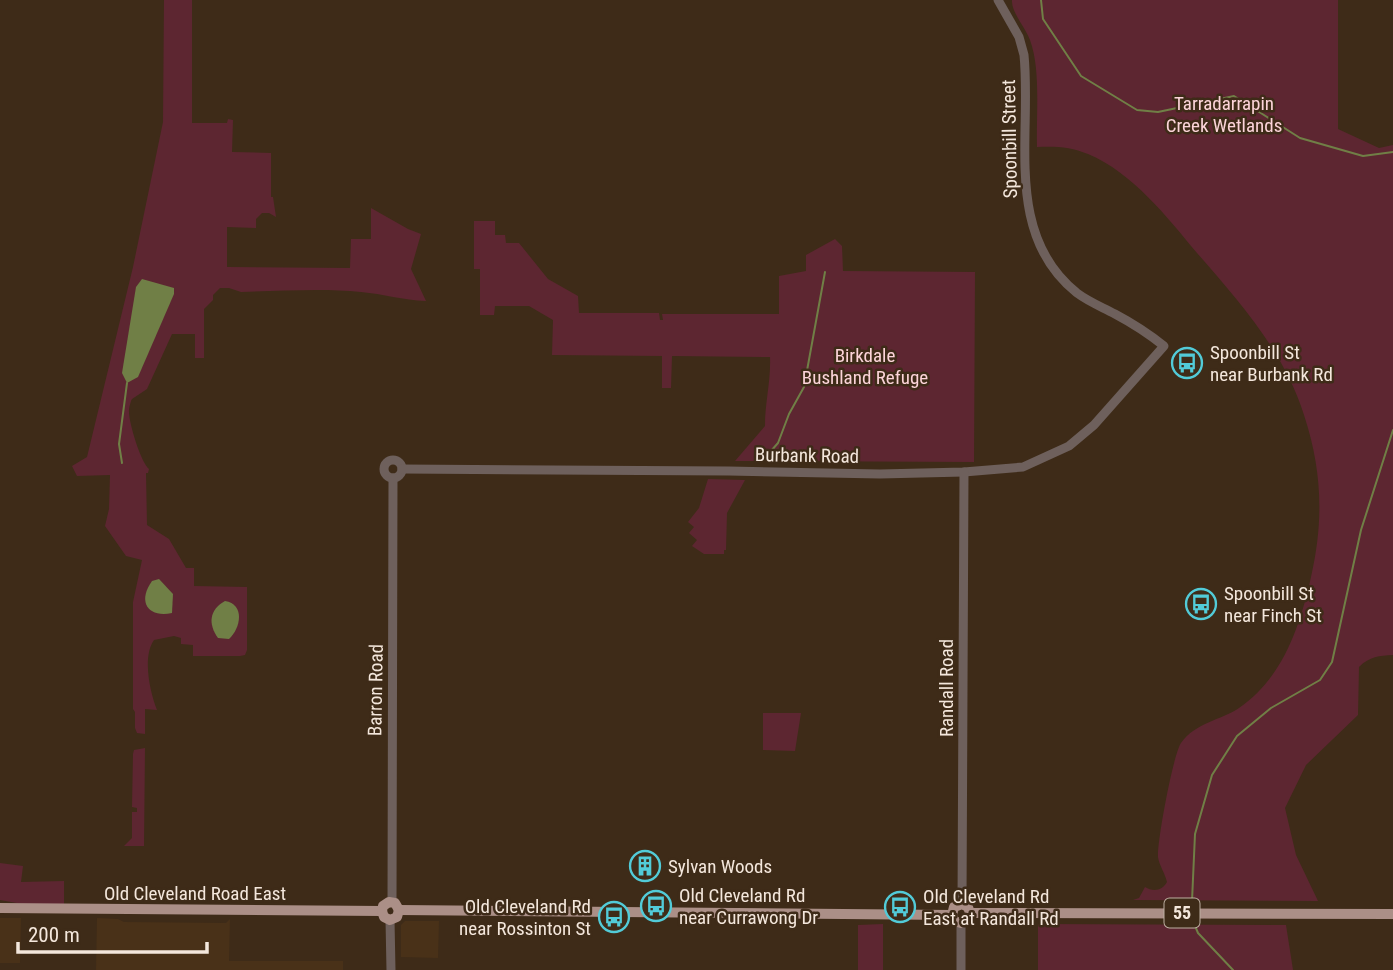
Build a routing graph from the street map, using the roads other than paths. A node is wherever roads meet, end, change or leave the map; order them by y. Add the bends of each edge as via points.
1 (998, 0) edge
2 (1164, 346) joint
3 (402, 469) junction
4 (964, 472) junction
5 (393, 478) junction
6 (961, 904) junction
7 (395, 906) junction
8 (3, 909) edge
9 (382, 911) junction
10 (970, 913) junction
11 (1393, 914) edge
12 (951, 915) junction
13 (390, 920) junction
14 (961, 923) junction
15 (391, 970) edge
16 (961, 970) edge

1 - 2 street, Spoonbill Street via 1024,55 1026,188 1039,243 1054,269 1077,293
2 - 4 street, Burbank Road via 1094,425 1069,446 1023,467
3 - 4 street, Burbank Road
3 - 5 street
3 - 5 street via 397,461 387,463 384,472
4 - 6 street, Randall Road
5 - 7 street, Barron Road
6 - 10 main road
6 - 12 main road
7 - 9 main road via 385,904
7 - 12 main road
7 - 13 main road via 397,917
8 - 9 main road, Old Cleveland Road East
9 - 13 main road
10 - 11 main road, 55
10 - 14 main road
12 - 14 main road
13 - 15 street
14 - 16 street

